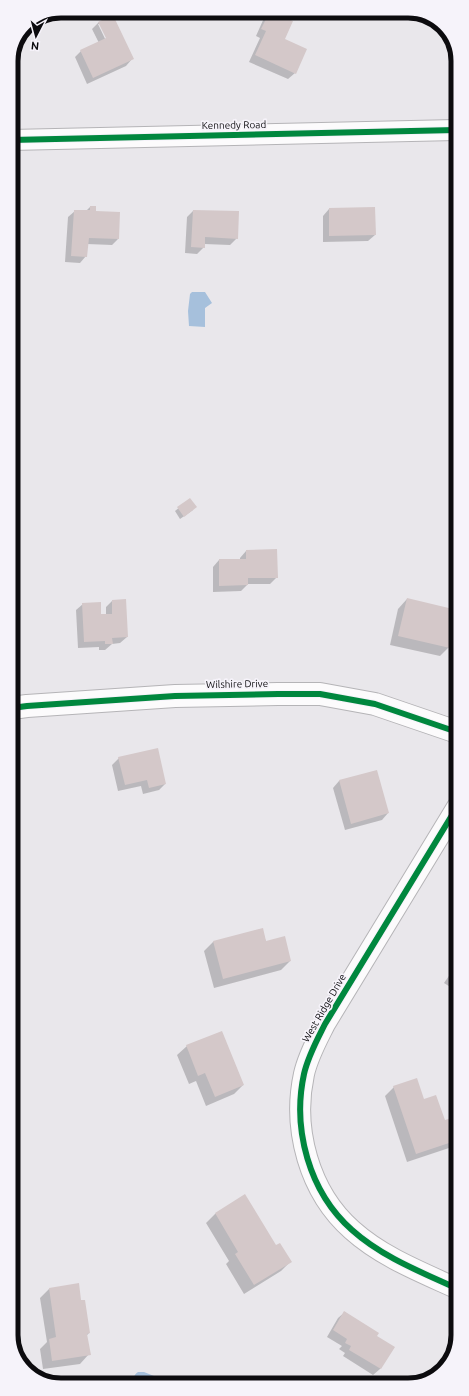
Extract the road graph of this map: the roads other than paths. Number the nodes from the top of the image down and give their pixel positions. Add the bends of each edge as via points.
1 (451, 130) edge
2 (18, 140) edge
3 (18, 707) edge
4 (451, 730) edge
5 (451, 817) edge
6 (451, 1286) edge

1 - 2 street, Kennedy Road
3 - 4 street, Wilshire Drive via 175,696 320,694 375,704
5 - 6 street, West Ridge Drive via 312,1048 300,1098 300,1122 309,1166 328,1202 343,1221 371,1245

